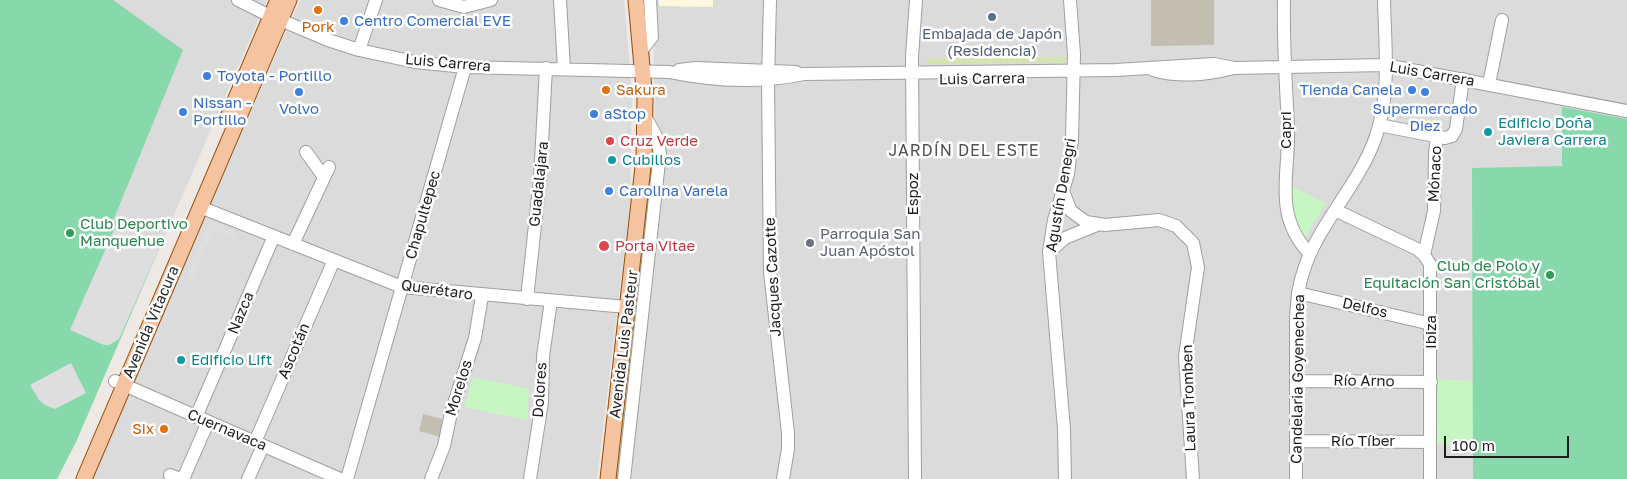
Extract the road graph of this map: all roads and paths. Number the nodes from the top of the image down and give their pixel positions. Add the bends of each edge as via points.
1 (238, 0) edge
2 (278, 0) edge
3 (289, 0) edge
4 (376, 0) edge
5 (439, 0) edge
6 (491, 0) edge
7 (560, 0) edge
8 (636, 0) edge
9 (650, 0) edge
10 (770, 0) edge
11 (1070, 0) edge
12 (1284, 0) edge
13 (1384, 0) edge
14 (916, 2) edge
15 (276, 19) junction
16 (1502, 20) dead end
17 (360, 50) junction
18 (641, 51) junction
19 (1386, 65) junction
20 (465, 67) junction
21 (546, 68) junction
22 (1284, 68) junction
23 (564, 69) junction
24 (643, 71) junction
25 (1074, 73) junction
26 (768, 74) junction
27 (918, 76) junction
28 (1464, 79) junction
29 (1489, 84) junction
30 (1627, 111) edge
31 (645, 116) junction
32 (1379, 125) junction
33 (1437, 136) junction
34 (306, 152) dead end
35 (1063, 191) junction
36 (200, 207) junction
37 (1337, 210) junction
38 (1097, 225) junction
39 (274, 236) junction
40 (293, 244) junction
41 (1050, 252) junction
42 (1310, 254) junction
43 (1424, 255) junction
44 (334, 260) junction
45 (402, 287) junction
46 (1298, 293) junction
47 (482, 296) junction
48 (527, 299) junction
49 (551, 301) junction
50 (628, 307) junction
51 (1431, 324) junction
52 (1296, 381) junction
53 (1431, 382) junction
54 (119, 384) junction
55 (202, 420) junction
56 (1296, 441) junction
57 (1430, 442) junction
58 (259, 444) junction
59 (178, 478) edge
60 (72, 479) edge
61 (84, 479) edge
62 (248, 479) edge
63 (340, 479) edge
64 (347, 479) edge
65 (431, 479) edge
66 (530, 479) edge
67 (608, 479) edge
68 (624, 479) edge
69 (783, 479) edge
70 (915, 479) edge
71 (1065, 479) edge
72 (1193, 479) edge
73 (1296, 479) edge
74 (1430, 479) edge

1 - 15 street, Luis Carrera
2 - 15 main road, Avenida Vitacura
3 - 15 main road, Avenida Vitacura
4 - 17 street
5 - 6 street via 464,7
7 - 23 street
8 - 18 main road, Avenida Luis Pasteur
9 - 18 street via 652,37
10 - 26 street, Jacques Cazotte
11 - 25 street, Agustín Denegri
12 - 22 street, Capri
13 - 19 street, Candelaria Goyenechea
14 - 27 street, Espoz
15 - 17 street, Luis Carrera
15 - 36 main road, Avenida Vitacura
15 - 54 main road, Avenida Vitacura
16 - 29 street
17 - 20 street, Luis Carrera via 415,62
18 - 24 main road, Avenida Luis Pasteur
19 - 22 street, Luis Carrera
19 - 28 street, Luis Carrera
19 - 32 street, Candelaria Goyenechea
20 - 21 street, Luis Carrera
20 - 45 street, Chapultepec
21 - 23 street, Luis Carrera
21 - 48 street, Guadalajara via 540,179
22 - 25 street, Luis Carrera via 1234,68 1211,74 1169,75 1147,68
22 - 42 street, Capri via 1288,211 1296,236
23 - 24 street, Luis Carrera
24 - 26 street, Luis Carrera via 696,68
24 - 31 main road, Avenida Luis Pasteur
25 - 27 street, Luis Carrera
25 - 35 street, Agustín Denegri via 1071,158
26 - 27 street, Luis Carrera via 848,74 873,79
26 - 69 street, Jacques Cazotte via 770,272 788,433
27 - 70 street, Espoz
28 - 29 street, Luis Carrera
28 - 33 street, Mónaco via 1454,133 1448,138
29 - 30 street, Luis Carrera
31 - 50 main road, Avenida Luis Pasteur via 643,176
31 - 68 street via 656,136 660,153
32 - 33 street
32 - 37 street, Candelaria Goyenechea via 1368,155
33 - 43 street, Mónaco via 1434,211
34 - 40 street via 326,172
35 - 38 street via 1074,215
35 - 41 street, Agustín Denegri via 1054,220
36 - 39 street, Querétaro
36 - 54 main road, Avenida Vitacura
37 - 42 street, Candelaria Goyenechea
37 - 43 street
38 - 41 street, Laura Tromben via 1070,235
38 - 72 street, Laura Tromben via 1146,219 1166,221 1186,234 1195,249 1198,267 1185,356
39 - 40 street, Querétaro
39 - 55 street, Nazca
40 - 44 street, Querétaro
41 - 71 street, Agustín Denegri
42 - 46 street, Candelaria Goyenechea
43 - 51 street, Ibiza via 1430,264 1432,278
44 - 45 street, Querétaro
44 - 58 street, Ascotán
45 - 47 street, Querétaro
45 - 64 street, Chapultepec
46 - 51 street, Delfos
46 - 52 street, Candelaria Goyenechea
47 - 48 street, Querétaro
47 - 65 street, Morelos via 475,338 455,397 444,446
48 - 49 street, Querétaro
49 - 50 street, Querétaro
49 - 66 street, Dolores via 542,356 542,402
50 - 67 main road, Avenida Luis Pasteur
51 - 53 street, Ibiza
52 - 53 street, Río Arno
52 - 56 street, Candelaria Goyenechea
53 - 57 street, Ibiza
54 - 55 street, Cuernavaca
54 - 60 main road, Avenida Vitacura
54 - 61 main road, Avenida Vitacura
55 - 58 street, Cuernavaca
55 - 59 street, Nazca
56 - 57 street, Río Tíber
56 - 73 street, Candelaria Goyenechea
57 - 74 street, Ibiza
58 - 62 street, Ascotán
58 - 63 street, Cuernavaca

